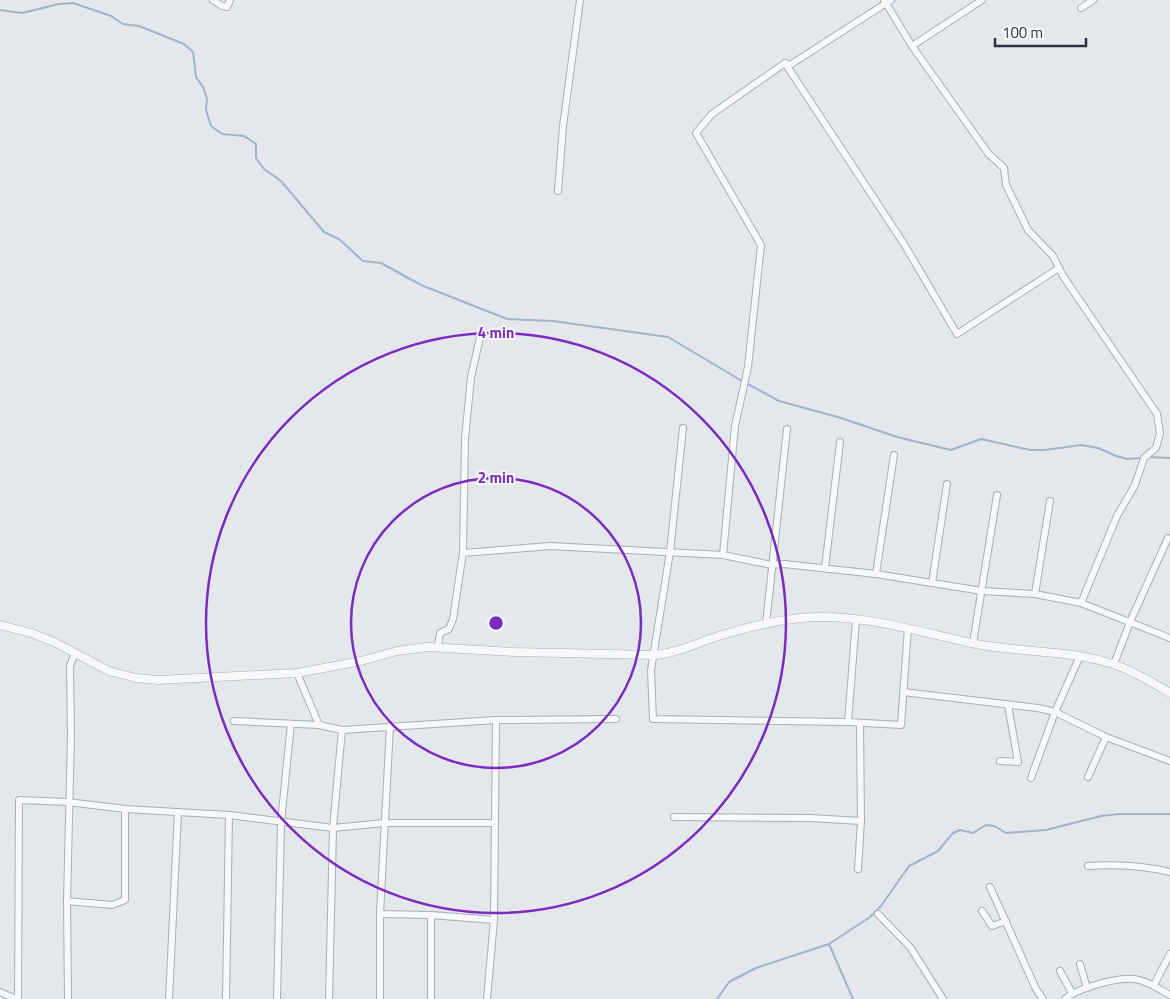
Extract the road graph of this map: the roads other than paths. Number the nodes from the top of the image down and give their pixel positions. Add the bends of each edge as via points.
1 (213, 0) edge
2 (230, 0) edge
3 (580, 0) edge
4 (982, 0) edge
5 (1093, 0) edge
6 (887, 1) edge
7 (1081, 8) dead end
8 (912, 46) junction
9 (784, 63) junction
10 (558, 190) dead end
11 (1059, 268) junction
12 (481, 334) dead end
13 (683, 428) dead end
14 (787, 429) dead end
15 (840, 442) dead end
16 (894, 456) dead end
17 (947, 484) dead end
18 (997, 495) dead end
19 (1050, 501) dead end
20 (1168, 538) dead end
21 (670, 552) junction
22 (463, 553) junction
23 (723, 556) junction
24 (772, 565) junction
25 (825, 568) junction
26 (876, 574) junction
27 (932, 583) junction
28 (982, 591) junction
29 (1035, 594) junction
30 (1081, 603) junction
31 (856, 620) junction
32 (1130, 622) junction
33 (766, 624) junction
34 (0, 625) edge
35 (908, 628) junction
36 (1170, 638) edge
37 (973, 643) junction
38 (438, 646) junction
39 (75, 653) junction
40 (654, 655) junction
41 (1080, 656) junction
42 (1114, 664) junction
43 (297, 673) junction
44 (903, 692) junction
45 (1170, 693) edge
46 (1008, 705) junction
47 (1055, 712) junction
48 (616, 719) dead end
49 (496, 720) junction
50 (234, 721) dead end
51 (848, 722) junction
52 (860, 723) junction
53 (291, 724) junction
54 (319, 725) junction
55 (390, 726) junction
56 (342, 730) junction
57 (1106, 736) junction
58 (1000, 761) dead end
59 (1170, 761) edge
60 (1088, 777) dead end
61 (1031, 778) dead end
62 (68, 802) junction
63 (125, 809) junction
64 (178, 812) junction
65 (229, 815) junction
66 (674, 817) dead end
67 (862, 821) junction
68 (281, 822) junction
69 (384, 822) junction
70 (495, 823) junction
71 (333, 828) junction
72 (1088, 866) dead end
73 (858, 869) dead end
74 (1170, 872) edge
75 (990, 887) dead end
76 (67, 901) junction
77 (982, 911) dead end
78 (380, 914) junction
79 (878, 914) dead end
80 (431, 915) junction
81 (494, 920) junction
82 (1006, 921) junction
83 (1170, 954) edge
84 (1080, 964) dead end
85 (1060, 971) dead end
86 (1154, 985) junction
87 (1087, 988) junction
88 (0, 992) edge
89 (1072, 993) junction
90 (1170, 995) edge
91 (17, 999) edge
92 (68, 999) edge
93 (169, 999) edge
94 (226, 999) edge
95 (277, 999) edge
96 (329, 999) edge
97 (380, 999) edge
98 (431, 999) edge
99 (487, 999) edge
100 (943, 999) edge
101 (1043, 999) edge
102 (1065, 999) edge

1 - 2 street via 227,7
3 - 10 street
4 - 8 street
5 - 7 street
6 - 8 street
6 - 9 street via 790,65
8 - 11 street via 988,153 1004,168 1006,185 1028,230 1053,256
9 - 11 street via 904,244 957,334
9 - 23 street via 712,114 696,133 762,245 748,367 735,426
11 - 30 street via 1157,414 1160,433 1156,448 1144,458 1135,485 1117,516
12 - 22 street via 471,377 465,439
13 - 21 street
14 - 24 street
15 - 25 street
16 - 26 street
17 - 27 street
18 - 28 street
19 - 29 street
20 - 32 street
21 - 22 street via 550,546
21 - 23 street
21 - 40 street
22 - 38 street via 453,619 449,629 440,633
23 - 24 street
24 - 25 street
24 - 33 street
25 - 26 street
26 - 27 street
27 - 28 street
28 - 29 street
28 - 37 street
29 - 30 street
30 - 32 street
31 - 33 street via 817,617
31 - 35 street
31 - 51 street
32 - 36 street
32 - 42 street
33 - 40 street via 668,654
34 - 39 street via 31,633
35 - 37 street
35 - 44 street
37 - 41 street
38 - 40 street
38 - 43 street via 397,651
39 - 43 street via 110,671 158,680
39 - 62 street via 70,666
40 - 51 street via 651,670 653,718
41 - 42 street
41 - 47 street
42 - 45 street
43 - 54 street
44 - 46 street
44 - 52 street via 901,725
46 - 47 street
46 - 58 street via 1018,762
47 - 57 street
47 - 61 street
48 - 49 street
49 - 55 street
49 - 70 street
50 - 53 street
51 - 52 street
52 - 67 street
53 - 54 street
53 - 68 street
54 - 56 street
55 - 56 street
55 - 69 street
56 - 71 street
57 - 59 street
57 - 60 street
62 - 63 street
62 - 76 street
62 - 91 street via 19,800
63 - 64 street
63 - 76 street via 126,900 112,904
64 - 65 street
64 - 93 street
65 - 68 street
65 - 94 street
66 - 67 street
67 - 73 street
68 - 71 street
68 - 95 street
69 - 70 street
69 - 71 street
69 - 78 street
70 - 81 street
71 - 96 street
72 - 74 street via 1116,864
75 - 82 street
76 - 92 street
77 - 82 street via 992,926
78 - 80 street
78 - 97 street
79 - 100 street via 910,947
80 - 81 street
80 - 98 street
81 - 99 street
82 - 101 street
83 - 86 street
84 - 87 street
85 - 89 street
86 - 87 street via 1135,979
86 - 90 street
87 - 89 street
88 - 91 street
89 - 102 street

